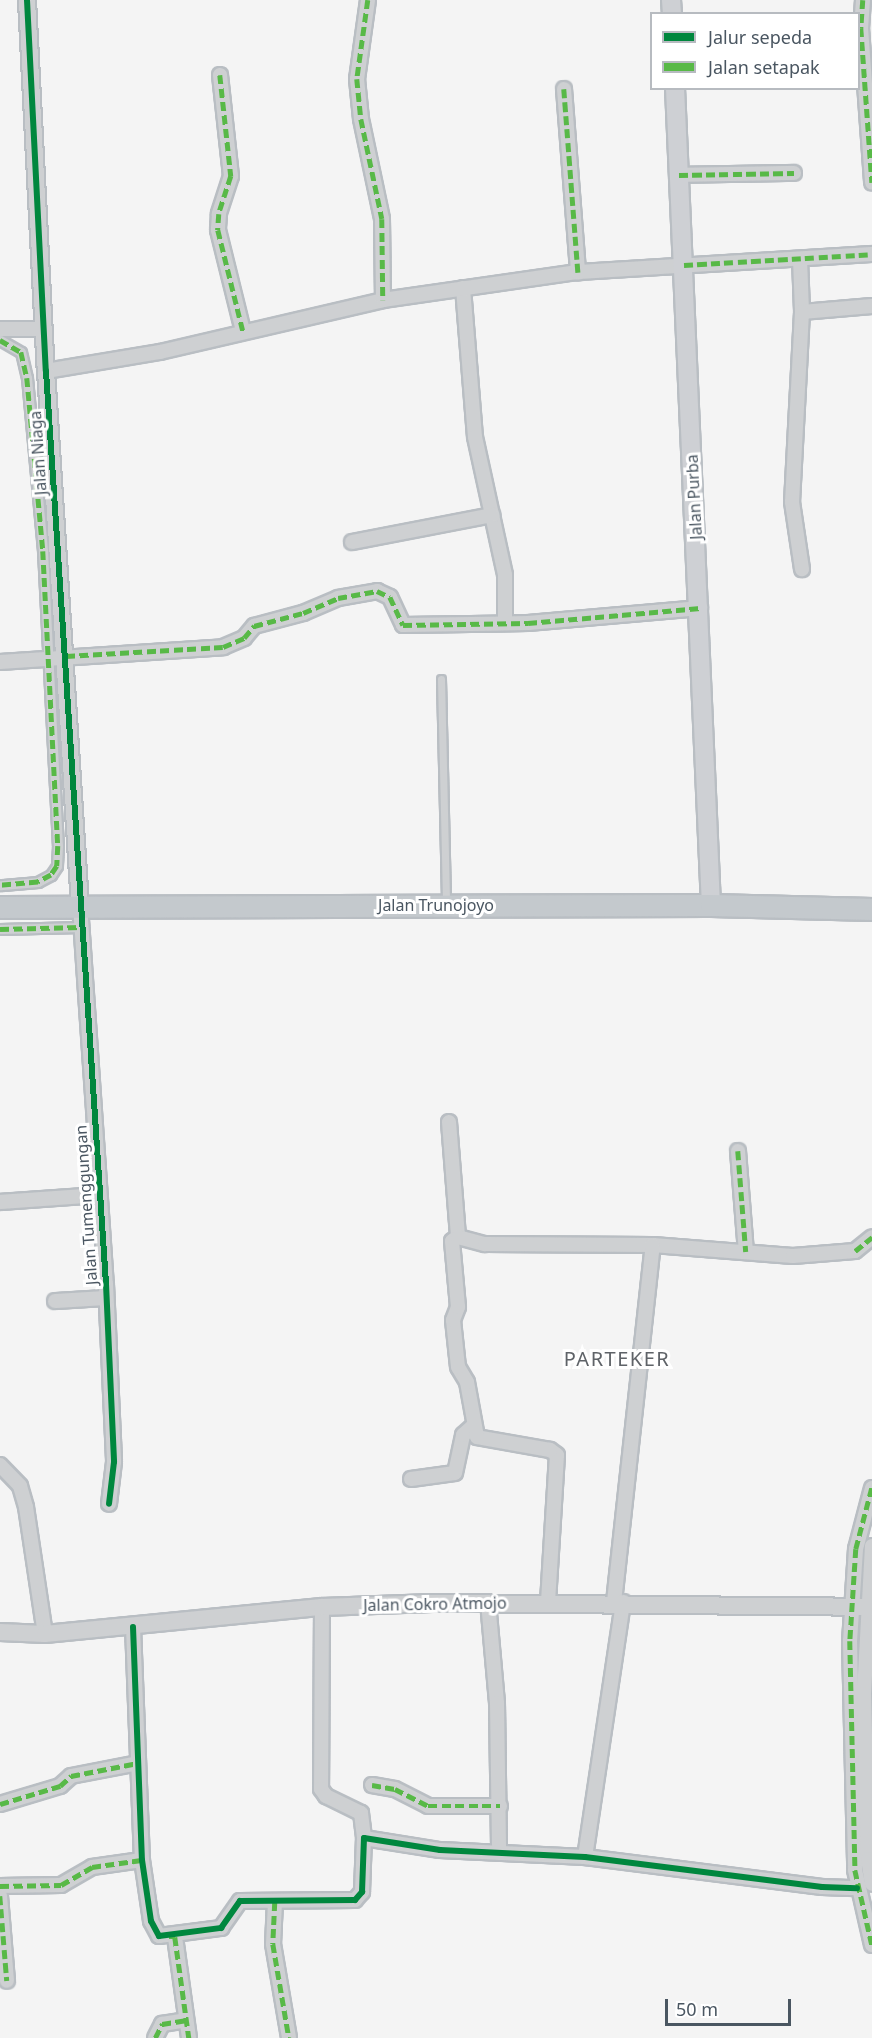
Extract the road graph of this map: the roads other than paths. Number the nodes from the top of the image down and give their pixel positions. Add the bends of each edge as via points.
1 (27, 0) edge
2 (368, 0) edge
3 (863, 0) edge
4 (220, 75) dead end
5 (564, 89) dead end
6 (675, 90) edge
7 (794, 173) dead end
8 (679, 176) junction
9 (872, 183) edge
10 (872, 254) edge
11 (800, 259) junction
12 (684, 265) junction
13 (578, 272) junction
14 (463, 288) junction
15 (383, 300) junction
16 (872, 306) edge
17 (802, 312) junction
18 (0, 329) edge
19 (44, 329) junction
20 (243, 331) junction
21 (0, 340) edge
22 (45, 371) junction
23 (492, 515) junction
24 (352, 542) dead end
25 (802, 569) dead end
26 (700, 608) junction
27 (505, 622) junction
28 (66, 656) junction
29 (48, 657) junction
30 (0, 662) edge
31 (441, 679) dead end
32 (0, 885) edge
33 (80, 904) junction
34 (446, 905) junction
35 (711, 905) junction
36 (0, 907) edge
37 (872, 909) edge
38 (81, 927) junction
39 (0, 929) edge
40 (449, 1122) dead end
41 (738, 1151) dead end
42 (99, 1195) junction
43 (0, 1202) edge
44 (872, 1237) edge
45 (458, 1238) junction
46 (653, 1245) junction
47 (746, 1252) junction
48 (106, 1298) junction
49 (55, 1301) dead end
50 (474, 1425) junction
51 (0, 1465) edge
52 (411, 1479) dead end
53 (872, 1488) edge
54 (109, 1504) dead end
55 (872, 1546) edge
56 (488, 1602) junction
57 (548, 1602) junction
58 (618, 1602) junction
59 (322, 1607) junction
60 (861, 1607) edge
61 (133, 1627) junction
62 (0, 1632) edge
63 (45, 1634) junction
64 (138, 1763) junction
65 (372, 1785) dead end
66 (0, 1804) edge
67 (500, 1806) junction
68 (861, 1831) junction
69 (364, 1838) junction
70 (499, 1853) junction
71 (585, 1857) junction
72 (142, 1860) junction
73 (872, 1884) edge
74 (0, 1886) edge
75 (857, 1888) junction
76 (0, 1896) edge
77 (275, 1902) junction
78 (175, 1937) junction
79 (872, 1945) edge
80 (7, 1981) dead end
81 (186, 2020) junction
82 (155, 2038) edge
83 (189, 2038) edge
84 (289, 2038) edge

1 - 19 street, Jalan Niaga
2 - 15 street via 357,79 382,219
3 - 9 street via 861,28
4 - 20 street via 231,176 218,230
5 - 13 street
6 - 8 main road, Jalan Purba
7 - 8 street
8 - 12 main road, Jalan Purba
10 - 11 street
11 - 12 street
11 - 17 street
12 - 13 street
12 - 26 main road, Jalan Purba
13 - 14 street
14 - 15 street
14 - 23 street via 475,437
15 - 20 street
16 - 17 street
17 - 25 street via 792,502
18 - 19 street
19 - 22 street, Jalan Niaga
20 - 22 street via 160,352
21 - 29 street via 21,352 27,378
22 - 28 street, Jalan Niaga
23 - 24 street
23 - 27 street via 505,574
26 - 27 street
26 - 35 main road, Jalan Purba
27 - 28 street via 404,625 390,597 377,591 339,598 254,626 244,638 223,647
28 - 29 street
28 - 33 street, Jalan Niaga
29 - 30 street
29 - 32 street via 57,866 51,876 38,882
31 - 34 lane
33 - 34 highway, Jalan Trunojoyo
33 - 36 highway, Jalan Trunojoyo
33 - 38 street, Jalan Tumenggungan
34 - 35 highway, Jalan Trunojoyo
35 - 37 highway, Jalan Trunojoyo
38 - 39 street
38 - 42 street, Jalan Tumenggungan
40 - 45 street
41 - 47 street
42 - 43 street
42 - 48 street, Jalan Tumenggungan
44 - 47 street via 855,1251 793,1256
45 - 46 street via 508,1245
45 - 50 street via 451,1245 458,1307 453,1320 458,1367 466,1382
46 - 47 street
46 - 58 street
48 - 49 street
48 - 54 street, Jalan Tumenggungan via 114,1462
50 - 52 street via 464,1435 455,1473
50 - 57 street via 479,1439 550,1450 557,1455
51 - 63 street via 20,1486 26,1507
53 - 60 street via 861,1518
55 - 60 street
56 - 57 street, Jalan Cokro Atmojo
56 - 59 street, Jalan Cokro Atmojo
56 - 67 street
57 - 58 street, Jalan Cokro Atmojo
58 - 60 street, Jalan Cokro Atmojo
58 - 71 street
59 - 61 street, Jalan Cokro Atmojo
59 - 69 street via 321,1789 326,1796 361,1813
60 - 68 street
61 - 63 street, Jalan Cokro Atmojo
61 - 64 street
62 - 63 street, Jalan Cokro Atmojo
64 - 66 street via 71,1776 60,1786
64 - 72 street
65 - 67 street via 395,1789 428,1806
67 - 70 street
68 - 73 street
68 - 75 street
69 - 70 street via 440,1850
69 - 77 street via 360,1896 340,1903
70 - 71 street
71 - 75 street
72 - 74 street via 92,1867 61,1885
72 - 78 street via 154,1931 159,1936
75 - 79 street
76 - 80 street
77 - 78 street via 240,1901 221,1928
77 - 84 street via 273,1944
78 - 81 street
81 - 82 street via 162,2024
81 - 83 street

